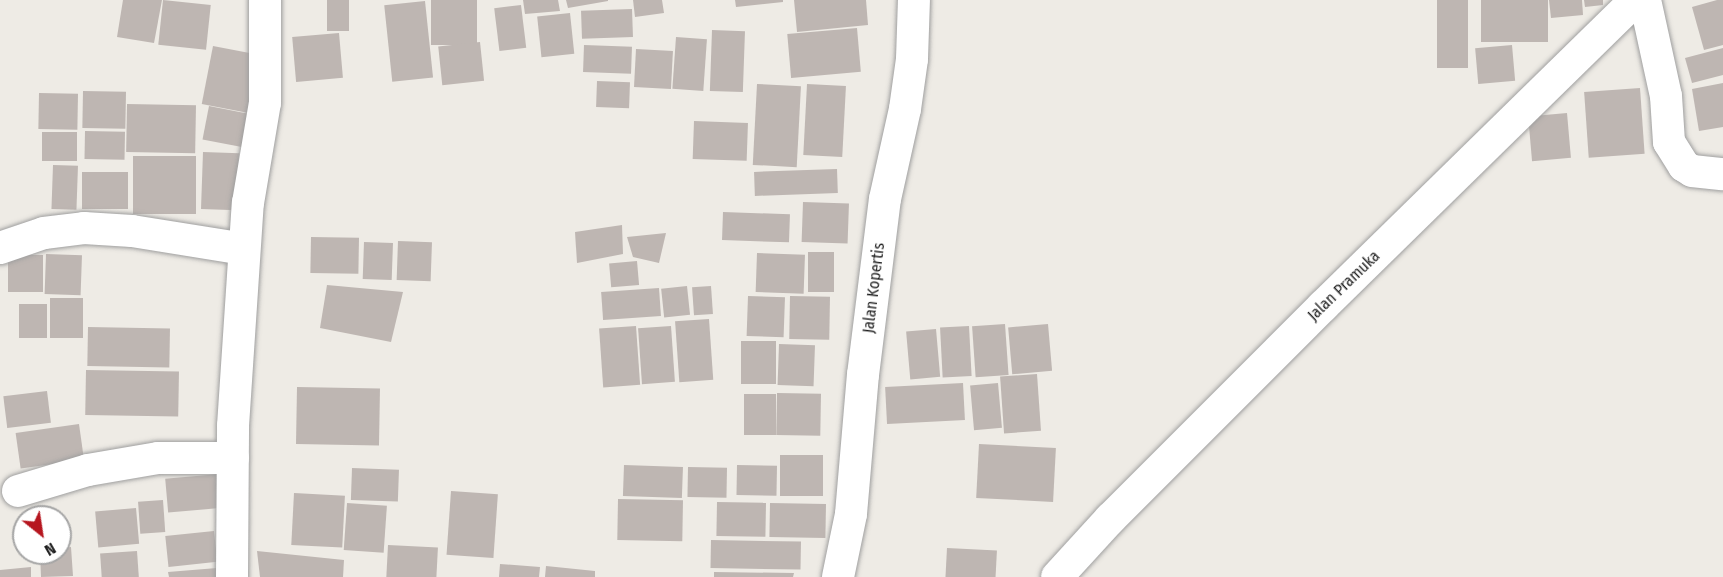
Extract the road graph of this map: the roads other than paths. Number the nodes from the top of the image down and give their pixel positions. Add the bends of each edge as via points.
1 (265, 0) edge
2 (914, 0) edge
3 (1636, 0) edge
4 (1645, 0) edge
5 (1723, 174) edge
6 (0, 248) edge
7 (244, 249) junction
8 (232, 458) junction
9 (18, 491) dead end
10 (232, 577) edge
11 (838, 577) edge
12 (1057, 577) edge

1 - 7 street via 265,103
2 - 11 street, Jalan Kopertis via 912,59 885,199 851,514
3 - 12 street, Jalan Pramuka via 1315,314
4 - 5 street via 1666,96 1669,142 1684,166 1692,171
6 - 7 street via 45,233 84,228 132,231
7 - 8 street
8 - 9 street via 158,458 88,470
8 - 10 street

